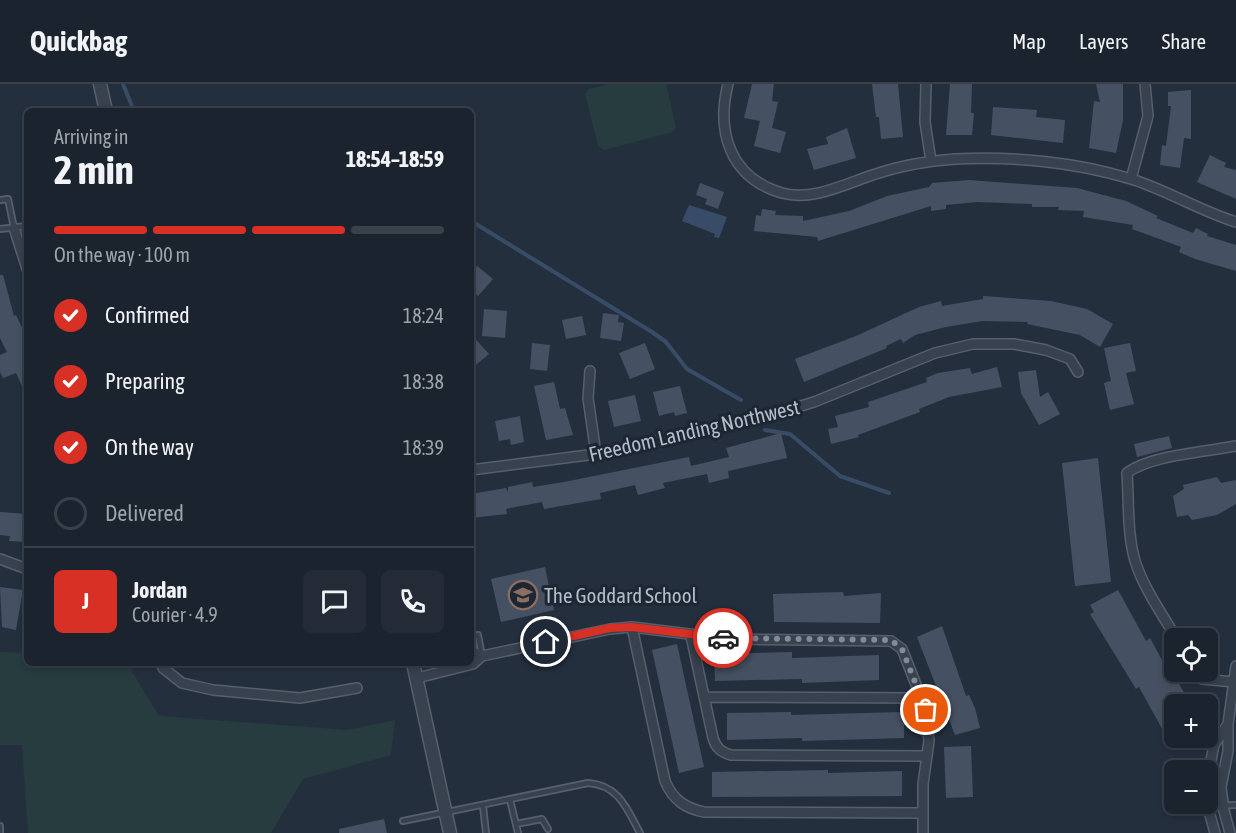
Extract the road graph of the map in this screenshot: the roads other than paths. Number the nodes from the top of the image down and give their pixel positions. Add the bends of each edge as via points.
1 (100, 84) edge
2 (728, 84) edge
3 (926, 84) edge
4 (1145, 84) edge
5 (105, 108) edge
6 (931, 161) junction
7 (1131, 179) junction
8 (0, 200) edge
9 (1236, 222) edge
10 (24, 226) edge
11 (14, 228) junction
12 (0, 229) edge
13 (24, 260) edge
14 (590, 371) dead end
15 (1078, 372) dead end
16 (1236, 446) edge
17 (596, 454) junction
18 (474, 470) edge
19 (0, 560) edge
20 (24, 568) edge
21 (632, 627) junction
22 (1170, 628) edge
23 (478, 634) dead end
24 (691, 636) junction
25 (474, 652) edge
26 (482, 656) junction
27 (474, 663) edge
28 (162, 666) edge
29 (415, 666) edge
30 (465, 666) edge
31 (1236, 666) edge
32 (417, 678) junction
33 (1218, 680) edge
34 (1234, 682) junction
35 (357, 688) dead end
36 (704, 697) junction
37 (922, 698) junction
38 (1228, 724) junction
39 (927, 756) junction
40 (1211, 760) edge
41 (510, 800) junction
42 (1218, 805) edge
43 (1222, 805) junction
44 (1236, 805) edge
45 (483, 806) junction
46 (446, 811) junction
47 (923, 813) junction
48 (1210, 814) edge
49 (403, 821) dead end
50 (516, 824) junction
51 (0, 826) edge
52 (548, 829) dead end
53 (0, 833) edge
54 (450, 833) edge
55 (486, 833) edge
56 (518, 833) edge
57 (640, 833) edge
58 (923, 833) edge
59 (1215, 833) edge
60 (1230, 833) edge

1 - 5 street
2 - 6 street via 723,114 728,146 742,168 771,189 813,194
3 - 6 street via 925,115
4 - 7 street via 1148,116
6 - 7 street via 992,159 1067,165
7 - 9 street
8 - 11 lane via 8,199
10 - 11 lane
11 - 12 lane
11 - 13 street
14 - 17 street via 588,398
15 - 17 street, Freedom Landing Northwest via 1070,359 1046,350 1014,344 973,344 935,353 790,410
16 - 22 street via 1156,461 1127,473 1135,561
17 - 18 street, Freedom Landing Northwest
19 - 20 street
21 - 24 street
21 - 26 street via 610,628
21 - 47 street via 665,781 682,804 704,812
23 - 26 lane
24 - 36 street
24 - 37 street via 891,640 902,649
25 - 26 street
26 - 27 street
28 - 35 street via 182,683 213,690 300,698
29 - 32 street
30 - 32 street
31 - 34 street
32 - 46 street
33 - 34 street
34 - 38 street
36 - 37 street
36 - 39 street via 716,747 731,755
37 - 39 street via 928,725
38 - 40 street via 1214,746
38 - 43 street
39 - 47 street
41 - 45 lane
41 - 50 lane
41 - 57 lane via 581,784 601,785 622,800
42 - 43 lane
43 - 44 lane
43 - 60 street
45 - 46 lane
45 - 55 lane
46 - 49 lane
46 - 54 street
47 - 58 street
48 - 59 street
50 - 52 lane via 542,819
50 - 56 lane
51 - 53 lane

